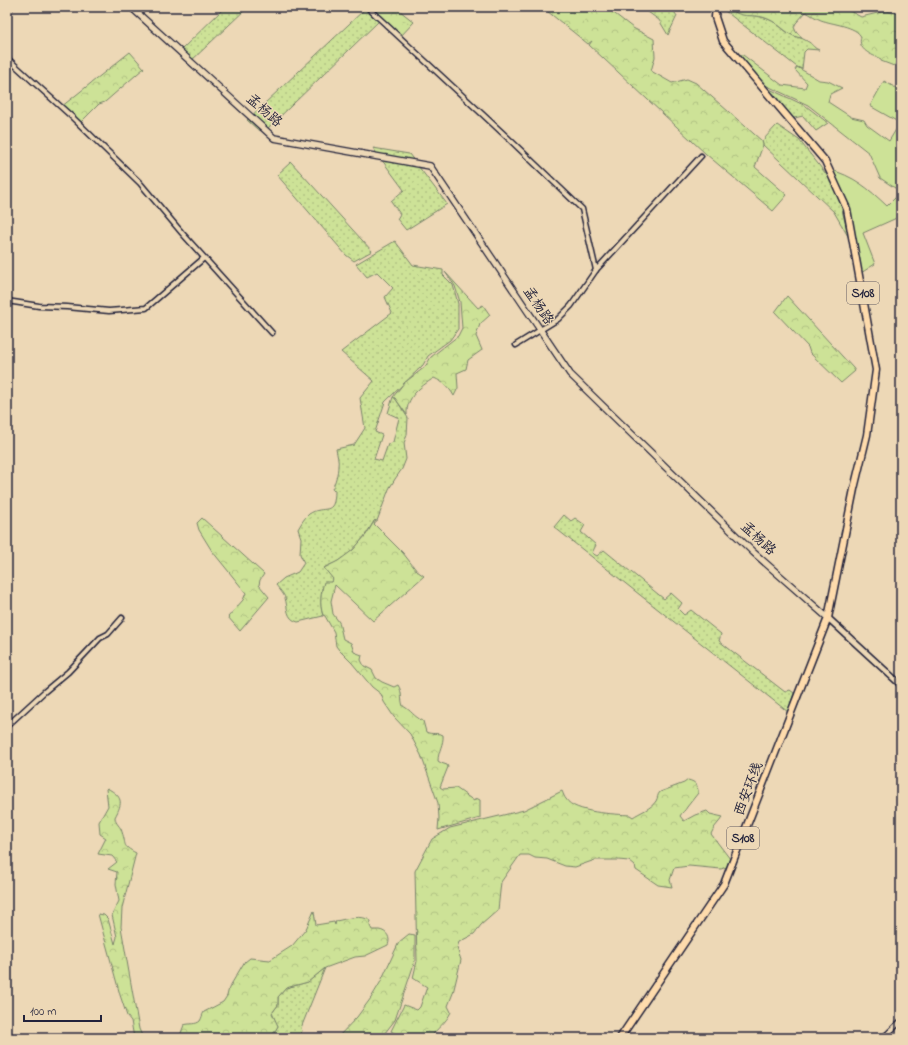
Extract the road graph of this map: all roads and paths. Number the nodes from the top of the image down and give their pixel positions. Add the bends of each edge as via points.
1 (11, 7) edge
2 (131, 7) edge
3 (367, 7) edge
4 (716, 7) edge
5 (7, 10) edge
6 (7, 58) edge
7 (701, 156) dead end
8 (204, 258) junction
9 (596, 270) junction
10 (7, 301) edge
11 (540, 330) junction
12 (272, 333) dead end
13 (516, 345) dead end
14 (122, 618) dead end
15 (828, 618) junction
16 (901, 685) edge
17 (7, 726) edge
18 (901, 1021) edge
19 (620, 1038) edge
20 (883, 1038) edge

1 - 5 street
2 - 11 main road, 孟杨路 via 274,138 430,166
3 - 9 street via 582,209
4 - 15 main road, S108 via 715,17 723,41 825,161 847,209 868,319 876,370 867,435
6 - 8 street via 140,184
7 - 9 street
8 - 10 street via 146,308 109,311
8 - 12 street
9 - 11 street via 571,306 558,319
11 - 13 street
11 - 15 main road, 孟杨路 via 570,374 753,552
14 - 17 street via 68,672
15 - 16 street, 孟杨路
15 - 19 main road, 西安环线 / S108 via 724,884
18 - 20 street

